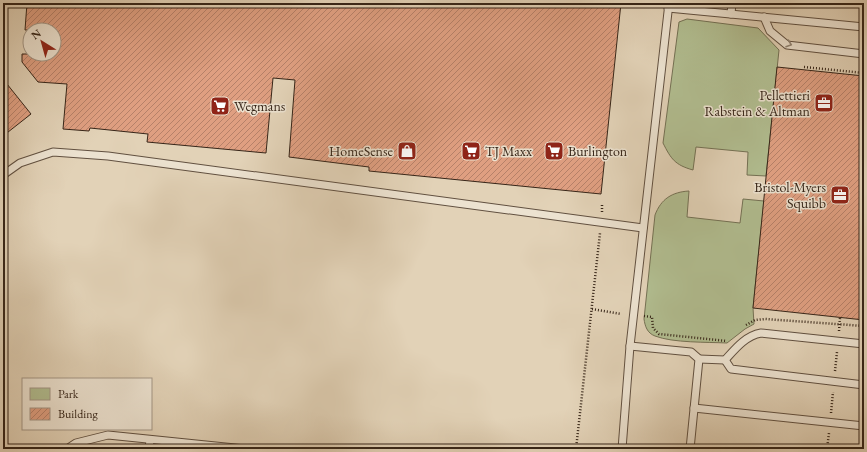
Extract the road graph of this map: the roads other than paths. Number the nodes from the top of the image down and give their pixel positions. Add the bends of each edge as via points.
1 (732, 3) edge
2 (668, 6) edge
3 (731, 14) junction
4 (764, 17) junction
5 (864, 27) edge
6 (864, 54) edge
7 (3, 175) edge
8 (643, 228) junction
9 (864, 344) edge
10 (630, 346) junction
11 (699, 359) junction
12 (724, 360) junction
13 (864, 385) edge
14 (694, 408) junction
15 (864, 426) edge
16 (150, 440) junction
17 (67, 449) edge
18 (149, 449) edge
19 (244, 449) edge
20 (622, 449) edge
21 (690, 449) edge

1 - 3 lane
2 - 3 lane
2 - 8 lane
3 - 4 lane
4 - 5 lane
4 -> 6 lane via 770,31 787,45
7 - 8 lane via 20,163 53,152 108,156
8 - 10 lane
9 - 12 lane via 761,333 744,340
10 - 11 lane via 691,352
10 - 20 lane
11 - 12 lane
11 - 14 lane
12 - 13 lane via 731,369
14 - 15 lane
14 - 21 lane
16 - 17 lane via 108,435 76,443
16 - 18 lane
16 - 19 lane

